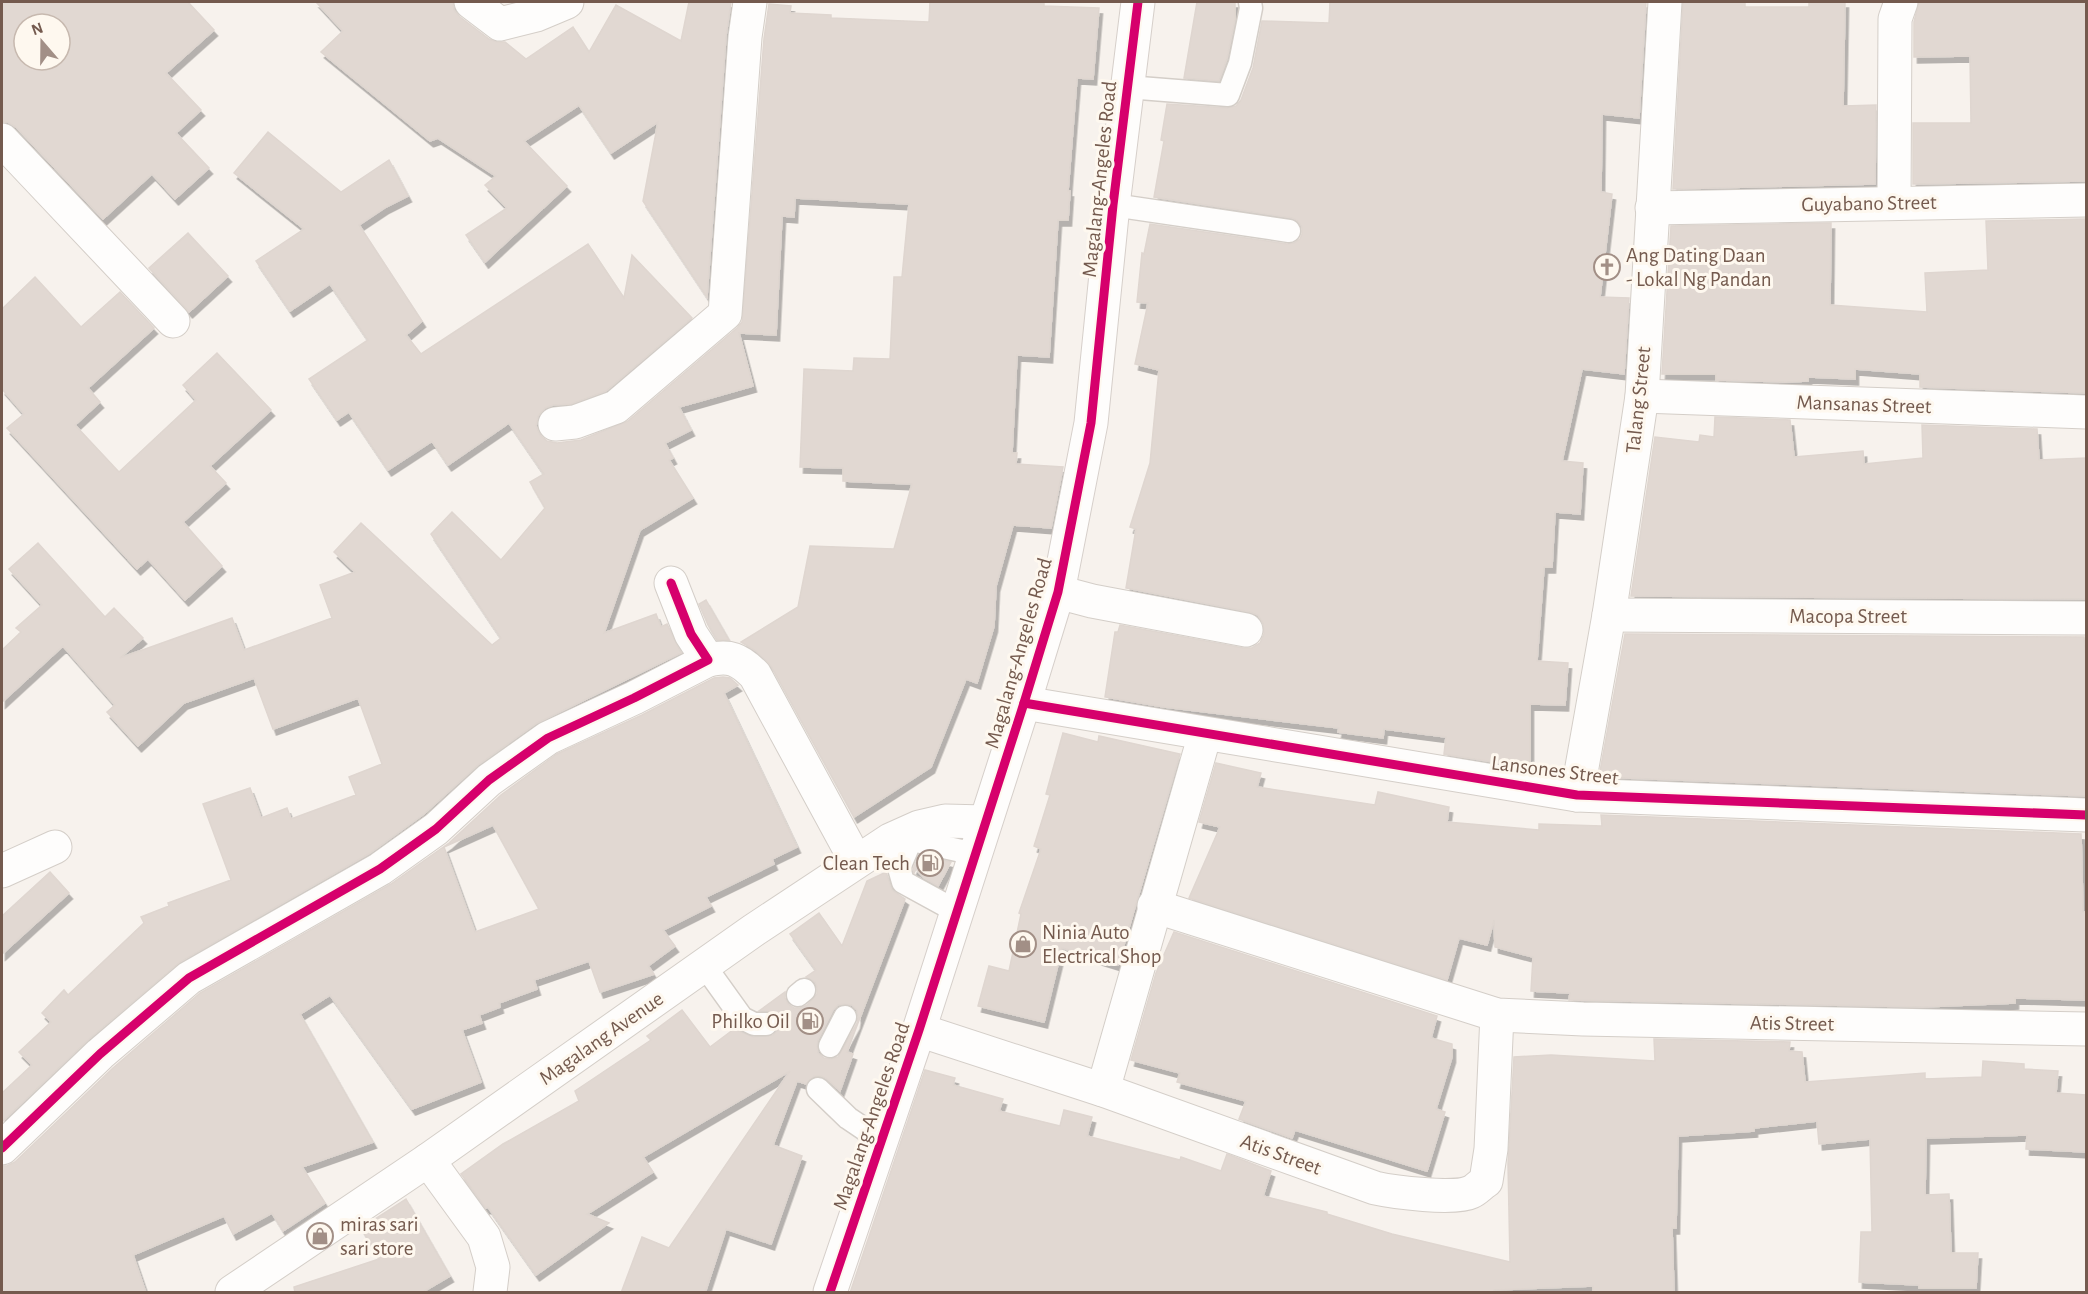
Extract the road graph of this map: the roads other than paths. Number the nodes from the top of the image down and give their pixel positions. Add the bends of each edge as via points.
1 (471, 2) edge
2 (567, 2) edge
3 (750, 2) edge
4 (1138, 2) edge
5 (1250, 2) edge
6 (1665, 2) edge
7 (1901, 2) edge
8 (1127, 87) junction
9 (2, 140) edge
10 (2086, 200) edge
11 (1894, 202) junction
12 (1113, 205) junction
13 (1652, 208) junction
14 (1289, 231) dead end
15 (173, 321) dead end
16 (1642, 396) junction
17 (2086, 412) edge
18 (555, 424) dead end
19 (671, 583) dead end
20 (1058, 592) junction
21 (1609, 615) junction
22 (2086, 618) edge
23 (1246, 630) dead end
24 (708, 660) junction
25 (1024, 703) junction
26 (1205, 734) junction
27 (1577, 795) junction
28 (2086, 815) edge
29 (986, 822) junction
30 (914, 834) junction
31 (55, 847) dead end
32 (975, 854) junction
33 (856, 861) junction
34 (2, 871) edge
35 (1154, 906) junction
36 (956, 911) junction
37 (704, 965) junction
38 (1497, 1015) junction
39 (845, 1017) dead end
40 (766, 1024) dead end
41 (2086, 1029) edge
42 (919, 1030) junction
43 (830, 1046) dead end
44 (818, 1089) dead end
45 (1103, 1090) junction
46 (882, 1141) junction
47 (2, 1148) edge
48 (428, 1160) junction
49 (232, 1293) edge
50 (490, 1293) edge
51 (830, 1293) edge

1 - 2 street via 500,24
3 - 18 street via 725,314 616,407 575,422
4 - 8 street, Magalang-Angeles Road
5 - 8 lane via 1240,63 1228,95
6 - 13 street, Talang Street
7 - 11 street via 1894,19
8 - 12 street, Magalang-Angeles Road
9 - 15 street
10 - 11 street, Guyabano Street
11 - 13 street, Guyabano Street
12 - 14 lane
12 - 20 street, Magalang-Angeles Road via 1091,423
13 - 16 street, Talang Street
16 - 17 street, Mansanas Street
16 - 21 street, Talang Street
19 - 24 street via 691,634
20 - 23 street
20 - 25 street, Magalang-Angeles Road
21 - 22 street, Macopa Street
21 - 27 street, Talang Street
24 - 33 street via 724,657 744,665 754,675
24 - 47 street via 548,738 489,780 436,829 380,870 189,978 100,1054
25 - 26 street, Lansones Street
25 - 29 street, Magalang-Angeles Road
26 - 27 street, Lansones Street
26 - 35 street
27 - 28 street, Lansones Street
29 - 30 street, Magalang Avenue via 945,821
29 - 32 street, Magalang-Angeles Road
30 - 32 lane
30 - 33 street, Magalang Avenue via 890,840
30 - 36 lane via 899,868 903,882
31 - 34 street
32 - 36 street, Magalang-Angeles Road
33 - 37 street, Magalang Avenue
35 - 38 street, Atis Street
35 - 45 street
36 - 42 street, Magalang-Angeles Road
37 - 40 lane via 742,1018
37 - 48 street, Magalang Avenue
38 - 41 street, Atis Street
38 - 45 street, Atis Street via 1486,1181 1469,1194 1375,1188
39 - 43 lane
42 - 45 street, Atis Street
42 - 46 street, Magalang-Angeles Road
44 - 46 lane via 848,1118
46 - 51 street, Magalang-Angeles Road
48 - 49 street, Magalang Avenue
48 - 50 street via 484,1237 493,1267

